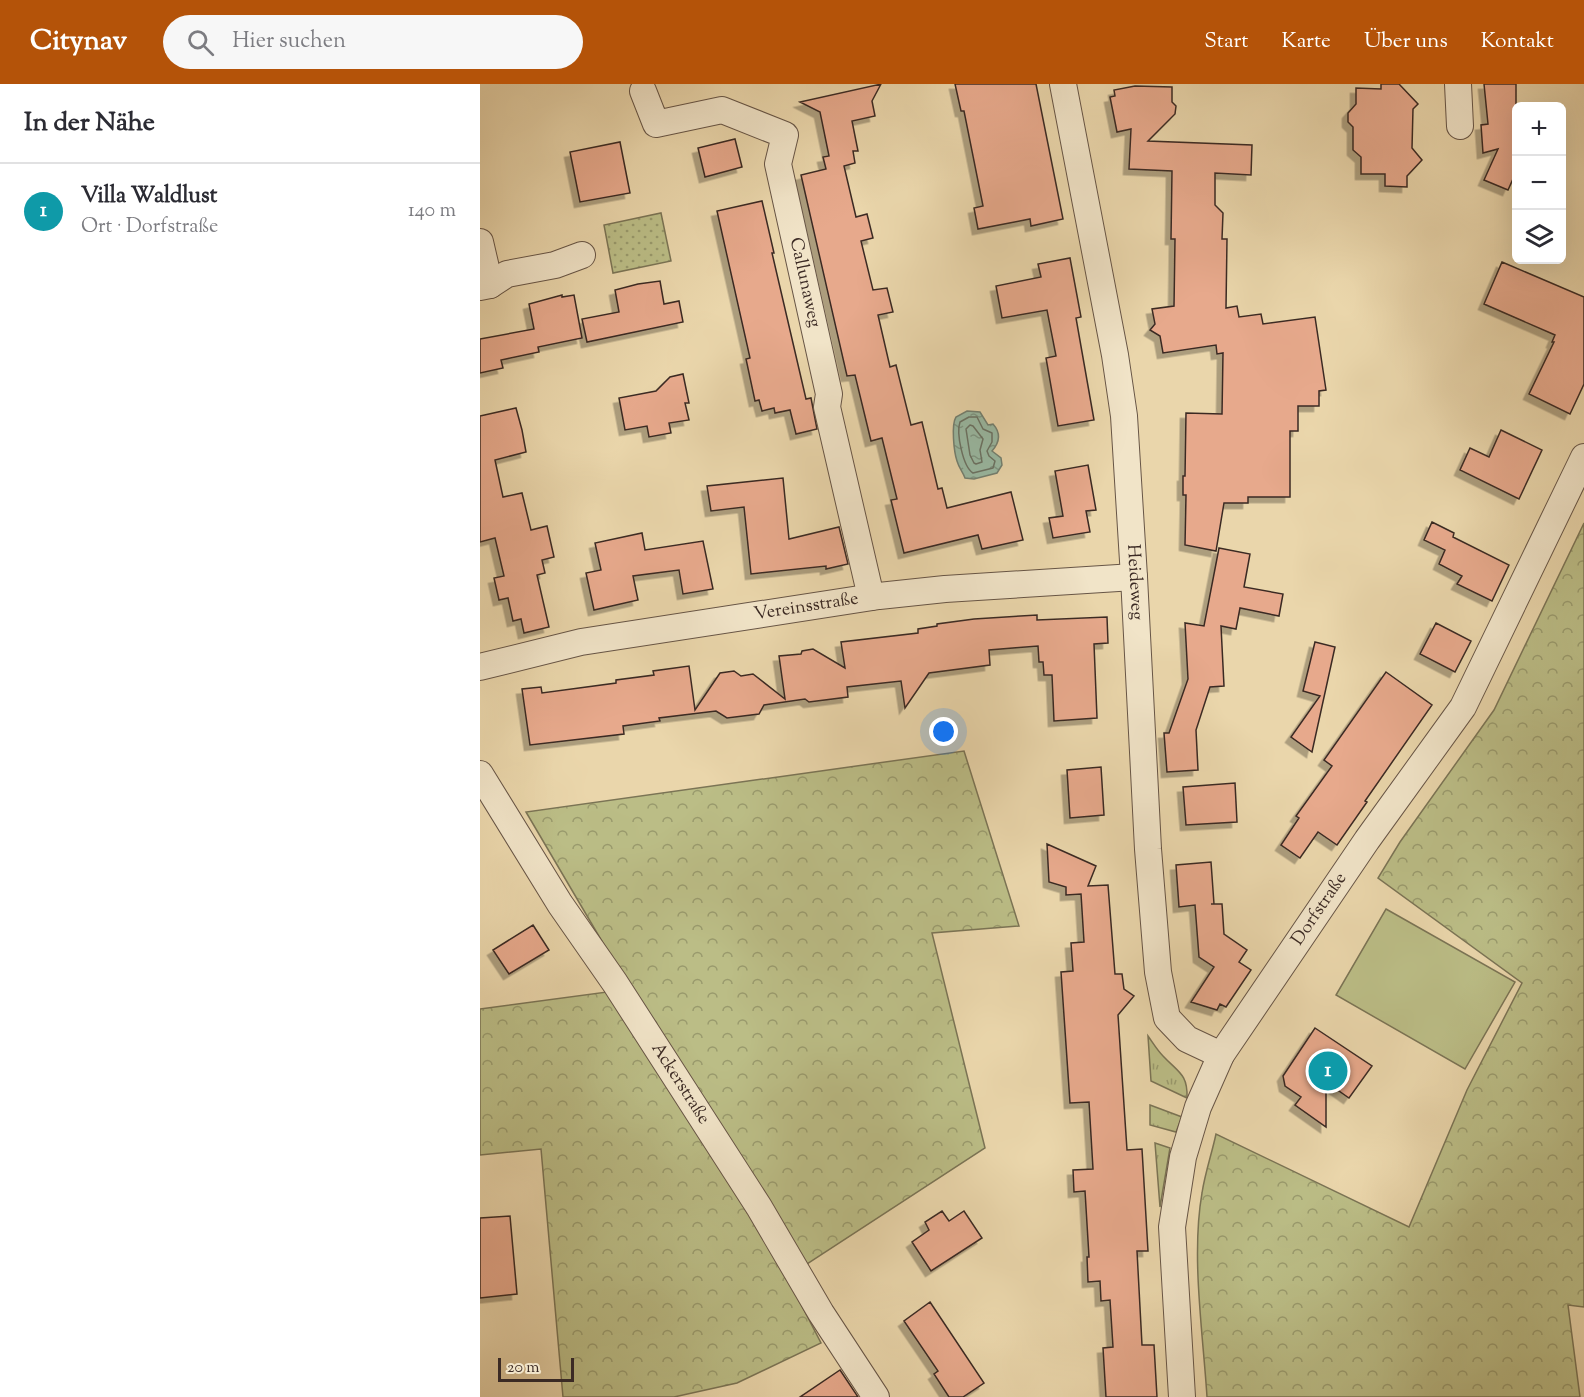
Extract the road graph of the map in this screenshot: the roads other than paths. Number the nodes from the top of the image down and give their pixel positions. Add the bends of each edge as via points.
1 (1063, 84) edge
2 (1458, 84) edge
3 (643, 91) dead end
4 (1460, 126) dead end
5 (480, 242) edge
6 (582, 255) dead end
7 (485, 286) edge
8 (1581, 472) edge
9 (1134, 577) junction
10 (871, 597) junction
11 (480, 667) edge
12 (480, 774) edge
13 (1221, 1054) junction
14 (876, 1397) edge
15 (1182, 1397) edge

1 - 9 street, Heideweg via 1117,365
2 - 4 street
3 - 10 street, Callunaweg via 656,124 722,110 785,135 778,164 829,394 827,407
5 - 7 street
6 - 7 street via 555,265 507,274
8 - 13 street, Dorfstraße via 1463,707
9 - 10 street, Vereinsstraße
9 - 13 street, Heideweg via 1158,972 1167,1018 1187,1038
10 - 11 street, Vereinsstraße via 581,642
12 - 14 street, Ackerstraße via 560,904 759,1207
13 - 15 street, Dorfstraße via 1198,1107 1183,1157 1172,1227

